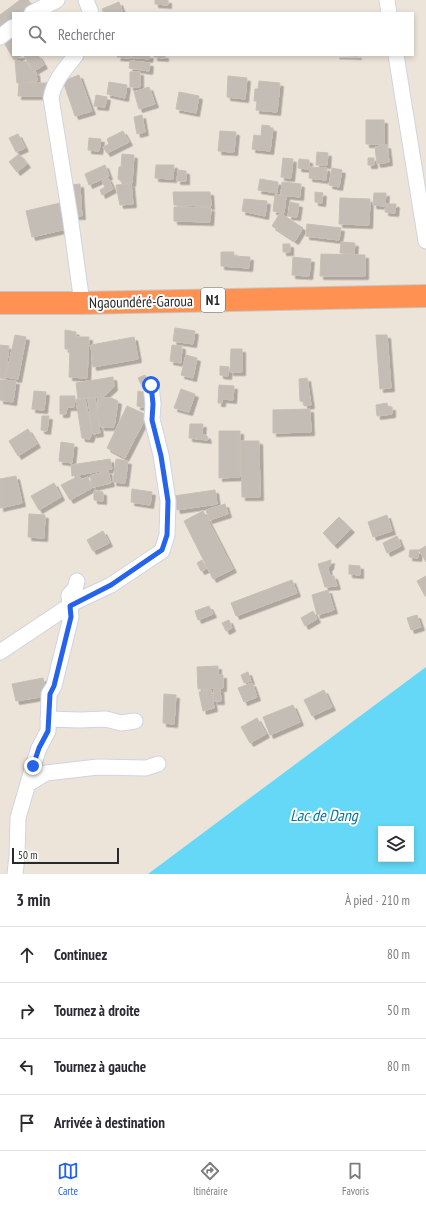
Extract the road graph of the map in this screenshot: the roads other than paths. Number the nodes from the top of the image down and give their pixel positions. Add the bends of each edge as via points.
1 (57, 0) edge
2 (86, 0) edge
3 (387, 0) edge
4 (34, 12) edge
5 (91, 12) edge
6 (389, 12) edge
7 (12, 28) edge
8 (0, 37) edge
9 (75, 56) edge
10 (396, 56) edge
11 (426, 241) edge
12 (426, 296) edge
13 (0, 303) edge
14 (82, 303) junction
15 (151, 385) dead end
16 (77, 581) dead end
17 (70, 606) junction
18 (0, 652) edge
19 (48, 719) junction
20 (135, 721) dead end
21 (158, 764) dead end
22 (28, 784) junction
23 (15, 874) edge

1 - 4 street
2 - 5 street
3 - 6 street
7 - 8 street
9 - 14 street via 56,80 51,98
10 - 11 street
12 - 14 highway, Ngaoundéré-Garoua / N1
13 - 14 highway, Ngaoundéré-Garoua / N1
15 - 17 street via 152,420 168,501 167,535 162,550 111,585
16 - 17 street via 75,589 69,595
17 - 18 street
17 - 19 street via 71,617 50,694
19 - 20 street via 106,719 121,723
19 - 22 street via 48,731 39,748
21 - 22 street via 146,768 98,767 46,773
22 - 23 street via 18,818

